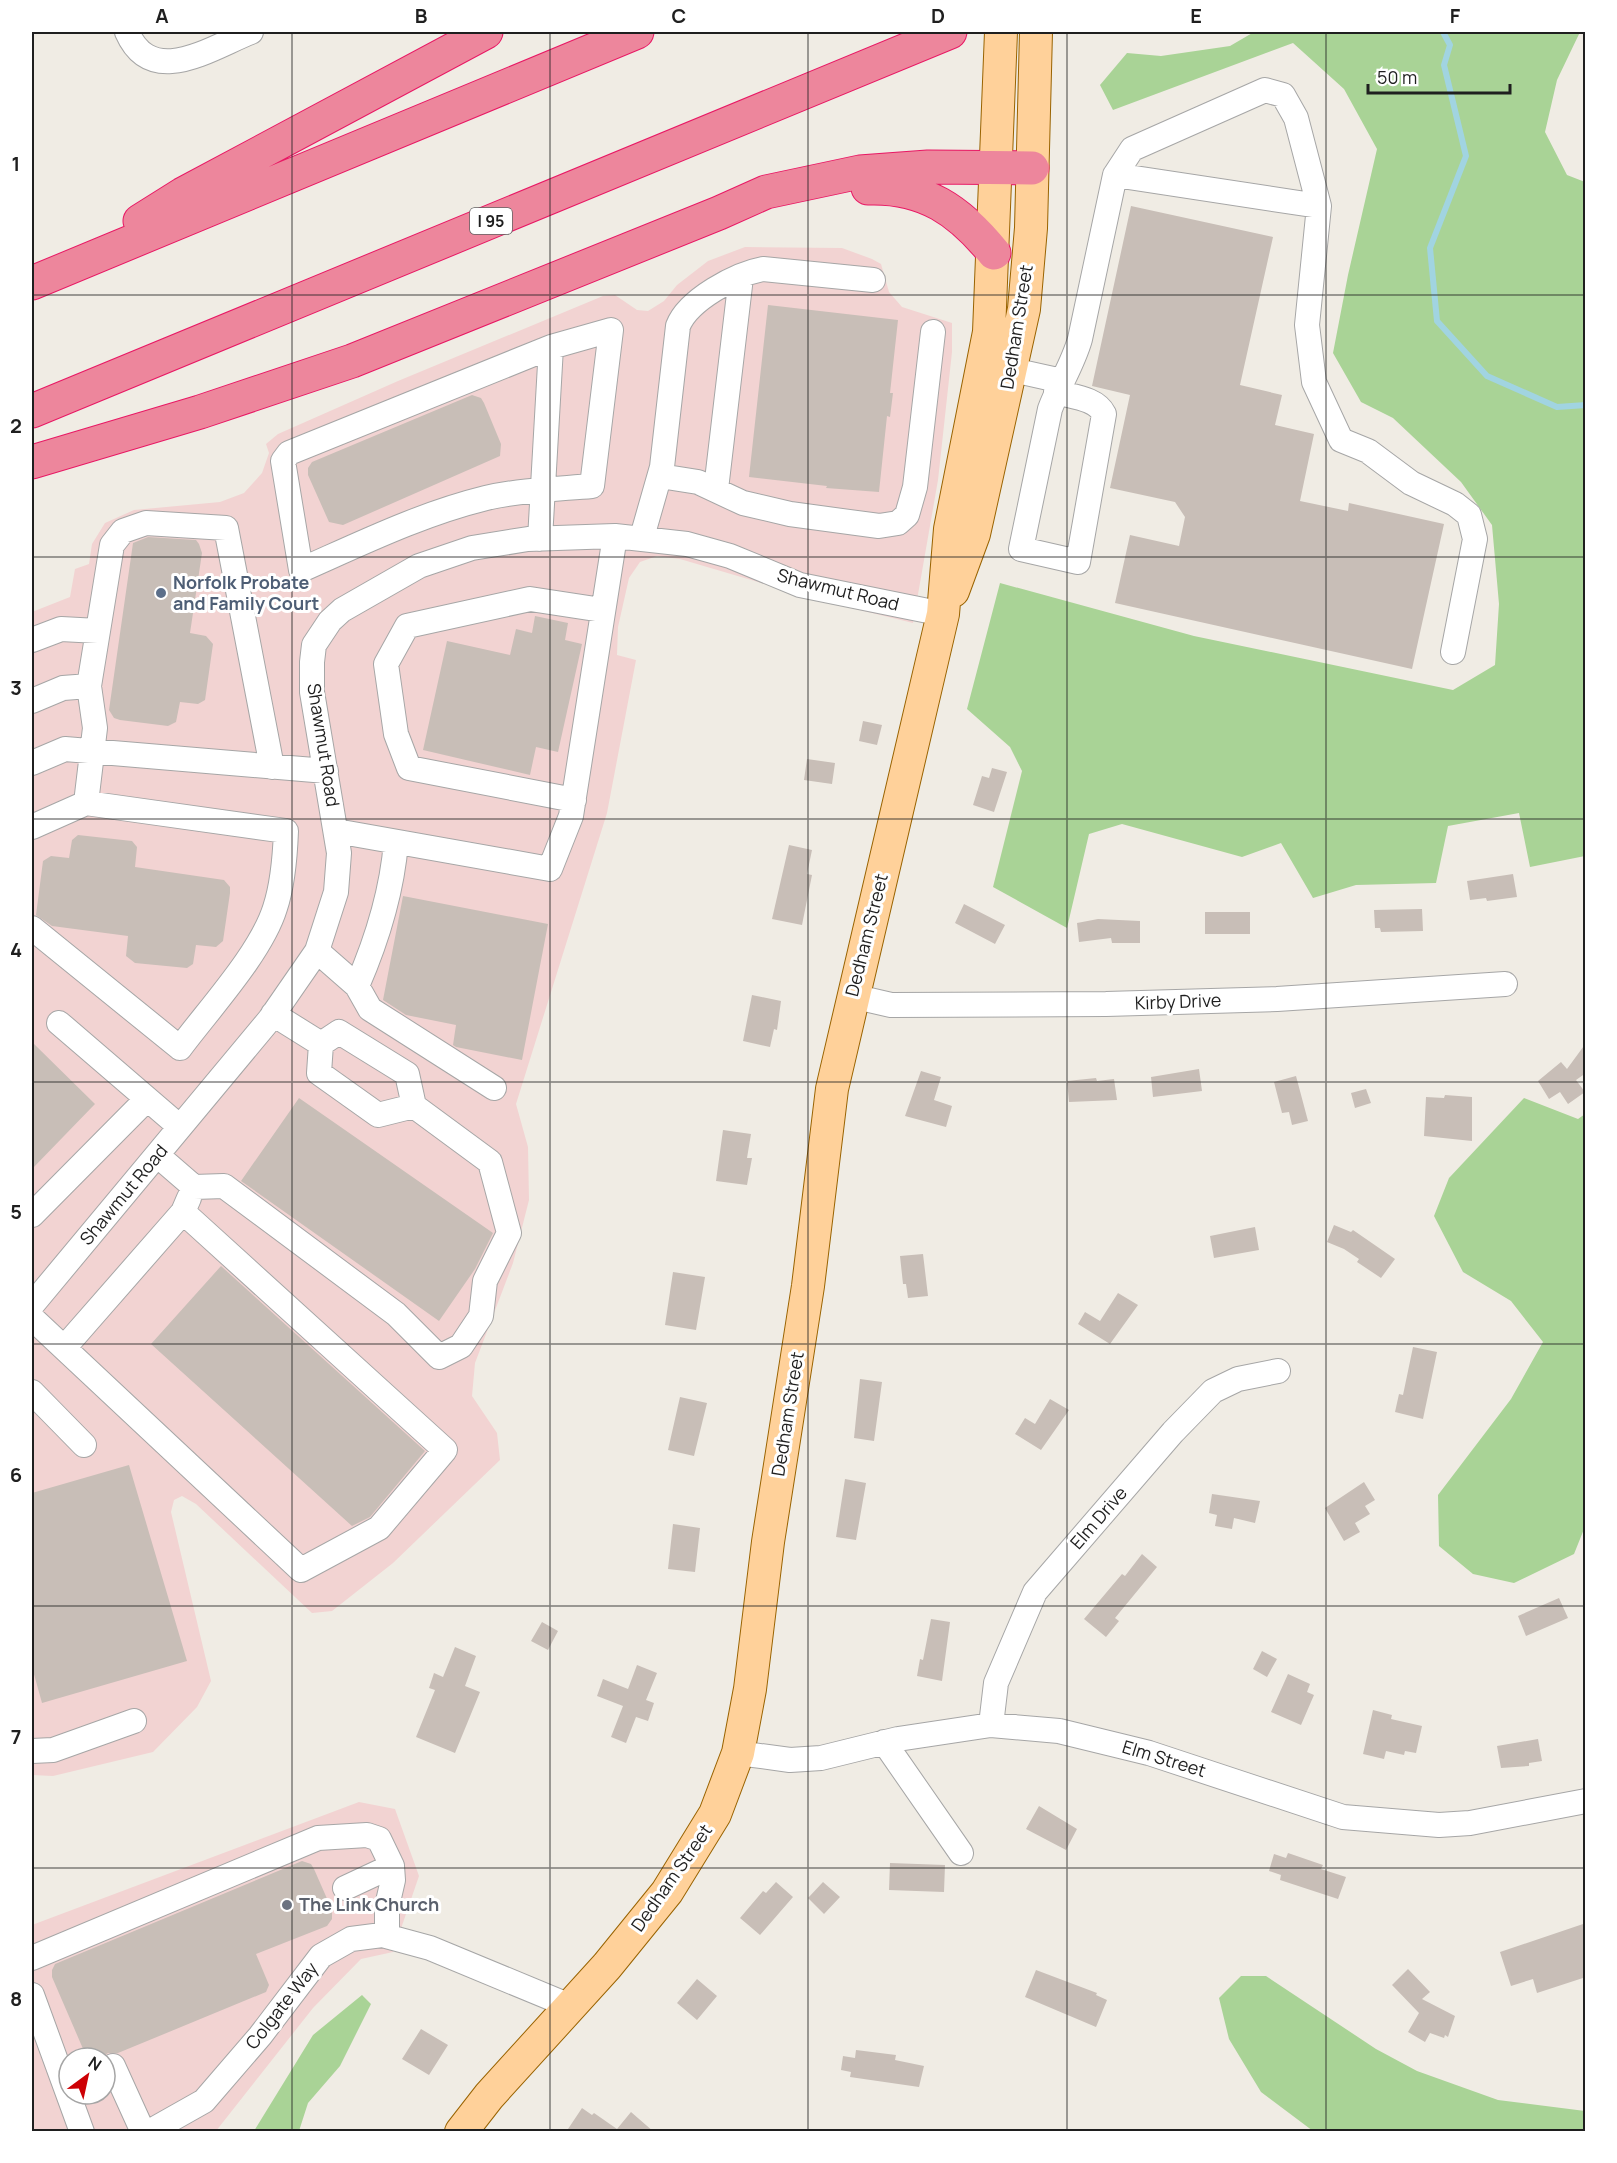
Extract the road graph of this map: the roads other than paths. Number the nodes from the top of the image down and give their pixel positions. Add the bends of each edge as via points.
1 (127, 32) edge
2 (251, 32) edge
3 (486, 32) edge
4 (638, 32) edge
5 (950, 32) edge
6 (1036, 33) edge
7 (1000, 40) edge
8 (997, 168) junction
9 (1032, 168) junction
10 (1115, 175) junction
11 (1319, 206) junction
12 (719, 213) junction
13 (994, 253) junction
14 (46, 277) edge
15 (741, 277) junction
16 (873, 280) dead end
17 (933, 332) dead end
18 (551, 347) junction
19 (998, 367) junction
20 (1059, 387) junction
21 (32, 411) edge
22 (32, 462) edge
23 (660, 476) junction
24 (716, 489) junction
25 (543, 490) junction
26 (615, 536) junction
27 (642, 537) junction
28 (540, 539) junction
29 (602, 610) junction
30 (943, 614) junction
31 (98, 632) junction
32 (32, 640) edge
33 (1453, 652) dead end
34 (89, 686) junction
35 (32, 701) edge
36 (94, 753) junction
37 (32, 763) edge
38 (272, 767) junction
39 (326, 771) junction
40 (574, 800) junction
41 (86, 803) junction
42 (32, 826) edge
43 (336, 831) junction
44 (396, 842) junction
45 (32, 928) edge
46 (317, 951) junction
47 (1504, 984) dead end
48 (357, 986) junction
49 (852, 996) junction
50 (273, 1014) junction
51 (59, 1023) dead end
52 (321, 1044) junction
53 (494, 1088) dead end
54 (147, 1099) junction
55 (414, 1106) junction
56 (180, 1127) junction
57 (157, 1155) junction
58 (194, 1187) junction
59 (183, 1212) junction
60 (32, 1215) edge
61 (32, 1305) edge
62 (32, 1318) edge
63 (64, 1348) junction
64 (1278, 1371) dead end
65 (32, 1392) edge
66 (84, 1445) dead end
67 (134, 1721) dead end
68 (991, 1725) junction
69 (885, 1742) junction
70 (32, 1751) edge
71 (738, 1753) junction
72 (1586, 1801) edge
73 (961, 1853) dead end
74 (392, 1866) junction
75 (345, 1888) dead end
76 (387, 1936) junction
77 (32, 1958) edge
78 (32, 1995) edge
79 (570, 2006) junction
80 (117, 2075) edge
81 (82, 2132) edge
82 (142, 2132) edge
83 (149, 2132) edge
84 (461, 2132) edge

1 - 2 street via 142,55 166,63
3 - 14 highway via 183,194
4 - 14 highway
5 - 21 highway, I 95
6 - 9 main road, Dedham Street
7 - 8 main road, Dedham Street
8 - 9 highway
8 - 12 highway via 928,167 837,176 766,192
8 - 13 main road, Dedham Street
9 - 19 main road, Dedham Street via 1026,292
10 - 11 street
10 - 11 street via 1132,149 1265,90 1283,94 1296,118
10 - 20 street via 1080,339
11 - 33 street via 1307,325 1314,382 1341,440 1368,451 1411,483 1469,515 1475,538
12 - 13 highway via 855,189 894,188 919,193 945,205 975,230
12 - 22 highway via 352,361
13 - 19 main road, Dedham Street via 989,332
15 - 16 street via 771,269
15 - 23 street via 692,306 678,326
15 - 24 street
17 - 24 street via 915,487 907,515 898,523 879,526 790,514 743,503
18 - 25 street
18 - 25 street via 612,330 592,486
18 - 25 street via 289,453 283,461 301,570 429,514 488,497
19 - 20 street
19 - 30 main road, Dedham Street via 946,550
20 - 20 street via 1090,401 1104,414 1078,562 1021,549 1050,409
23 - 24 street
23 - 27 street
25 - 28 street
26 - 27 street, Shawmut Road
26 - 28 street, Shawmut Road
26 - 29 street
27 - 30 street, Shawmut Road via 713,551 800,585
28 - 39 street, Shawmut Road via 472,548 419,566 330,621 314,645 312,662 312,692
29 - 40 street
29 - 40 street via 530,599 407,626 386,664 396,734 409,768
30 - 49 main road, Dedham Street
31 - 32 street via 61,629
31 - 34 street
31 - 38 street via 112,545 123,531 146,523 226,528
34 - 35 street via 63,688
34 - 36 street
36 - 37 street via 65,749
36 - 38 street
36 - 41 street
38 - 39 street
39 - 43 street, Shawmut Road
40 - 44 street via 550,869
41 - 42 street
41 - 45 street via 286,831 275,910 257,945 180,1048
43 - 44 street
43 - 46 street, Shawmut Road via 336,892
44 - 48 street via 394,870 373,948
46 - 48 street
46 - 50 street, Shawmut Road
47 - 49 street, Kirby Drive via 1277,999 1106,1004 891,1005
48 - 53 street via 370,1009
49 - 71 main road, Dedham Street via 829,1108 811,1264
50 - 52 street
50 - 56 street, Shawmut Road
51 - 54 street
52 - 55 street via 339,1032 407,1074
52 - 55 street via 319,1073 378,1115
54 - 56 street
54 - 60 street
55 - 58 street via 490,1162 508,1233 485,1281 481,1316 461,1346 439,1357 396,1314 224,1186
56 - 57 street, Shawmut Road
57 - 58 street
57 - 61 street, Shawmut Road
58 - 59 street
59 - 63 street
59 - 63 street via 445,1450 379,1528 301,1570
62 - 63 street
64 - 68 street, Elm Drive via 1238,1379 1214,1391 1173,1432 1035,1592 996,1683
65 - 66 street
67 - 70 street via 53,1750
68 - 69 street, Elm Street
68 - 72 street, Elm Street via 1059,1731 1149,1753 1342,1817 1439,1825 1470,1823
69 - 71 street, Elm Street via 821,1758 790,1760
69 - 73 street
71 - 79 main road, Dedham Street via 722,1800 693,1854 646,1919
74 - 75 street
74 - 76 street
74 - 77 street via 379,1839 367,1835 318,1838
76 - 79 street, Colgate Way via 441,1953
76 - 83 street, Colgate Way via 351,1939 321,1956 204,2102
78 - 81 street
79 - 84 main road, Dedham Street
80 - 82 street

